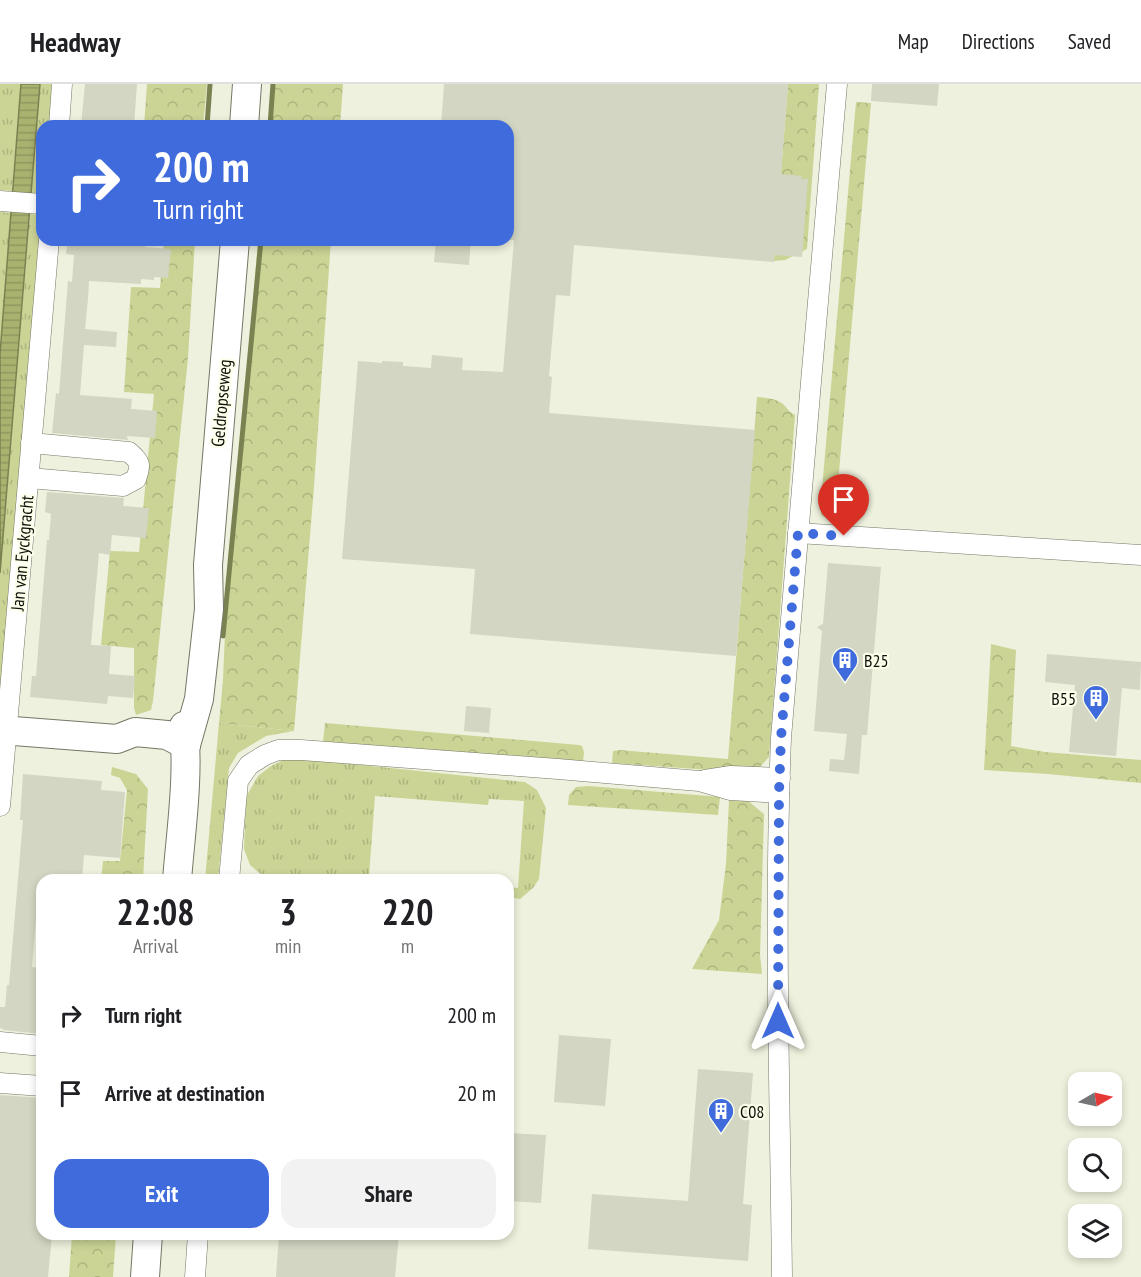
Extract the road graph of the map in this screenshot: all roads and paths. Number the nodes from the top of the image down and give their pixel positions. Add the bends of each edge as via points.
1 (62, 84) edge
2 (247, 84) edge
3 (837, 84) edge
4 (59, 120) edge
5 (244, 120) edge
6 (0, 201) edge
7 (36, 204) edge
8 (48, 246) edge
9 (235, 246) edge
10 (31, 443) junction
11 (28, 478) junction
12 (798, 533) junction
13 (1141, 555) edge
14 (3, 730) edge
15 (186, 745) junction
16 (779, 785) junction
17 (0, 806) edge
18 (177, 874) edge
19 (230, 874) edge
20 (0, 1042) edge
21 (36, 1045) edge
22 (0, 1083) edge
23 (36, 1086) edge
24 (147, 1240) edge
25 (198, 1240) edge
26 (144, 1277) edge
27 (195, 1277) edge
28 (782, 1277) edge

1 - 4 street
2 - 5 main road
3 - 12 street
6 - 7 street
8 - 10 street, Jan van Eyckgracht
9 - 15 main road, Geldropseweg via 208,565 195,607 181,696
10 - 11 street, Jan van Eyckgracht
10 - 11 street, Jan van Eyckgracht via 129,452 139,461 140,468 136,480 123,486
11 - 14 street, Jan van Eyckgracht
12 - 13 street
12 - 16 street
14 - 15 main road via 117,739 148,750 166,751
14 - 17 street, Jan van Eyckgracht
15 - 18 main road, Geldropseweg
16 - 19 street via 730,790 699,782 558,769 278,750 249,765 238,781
16 - 28 street
20 - 21 street
22 - 23 street
24 - 26 main road
25 - 27 street

